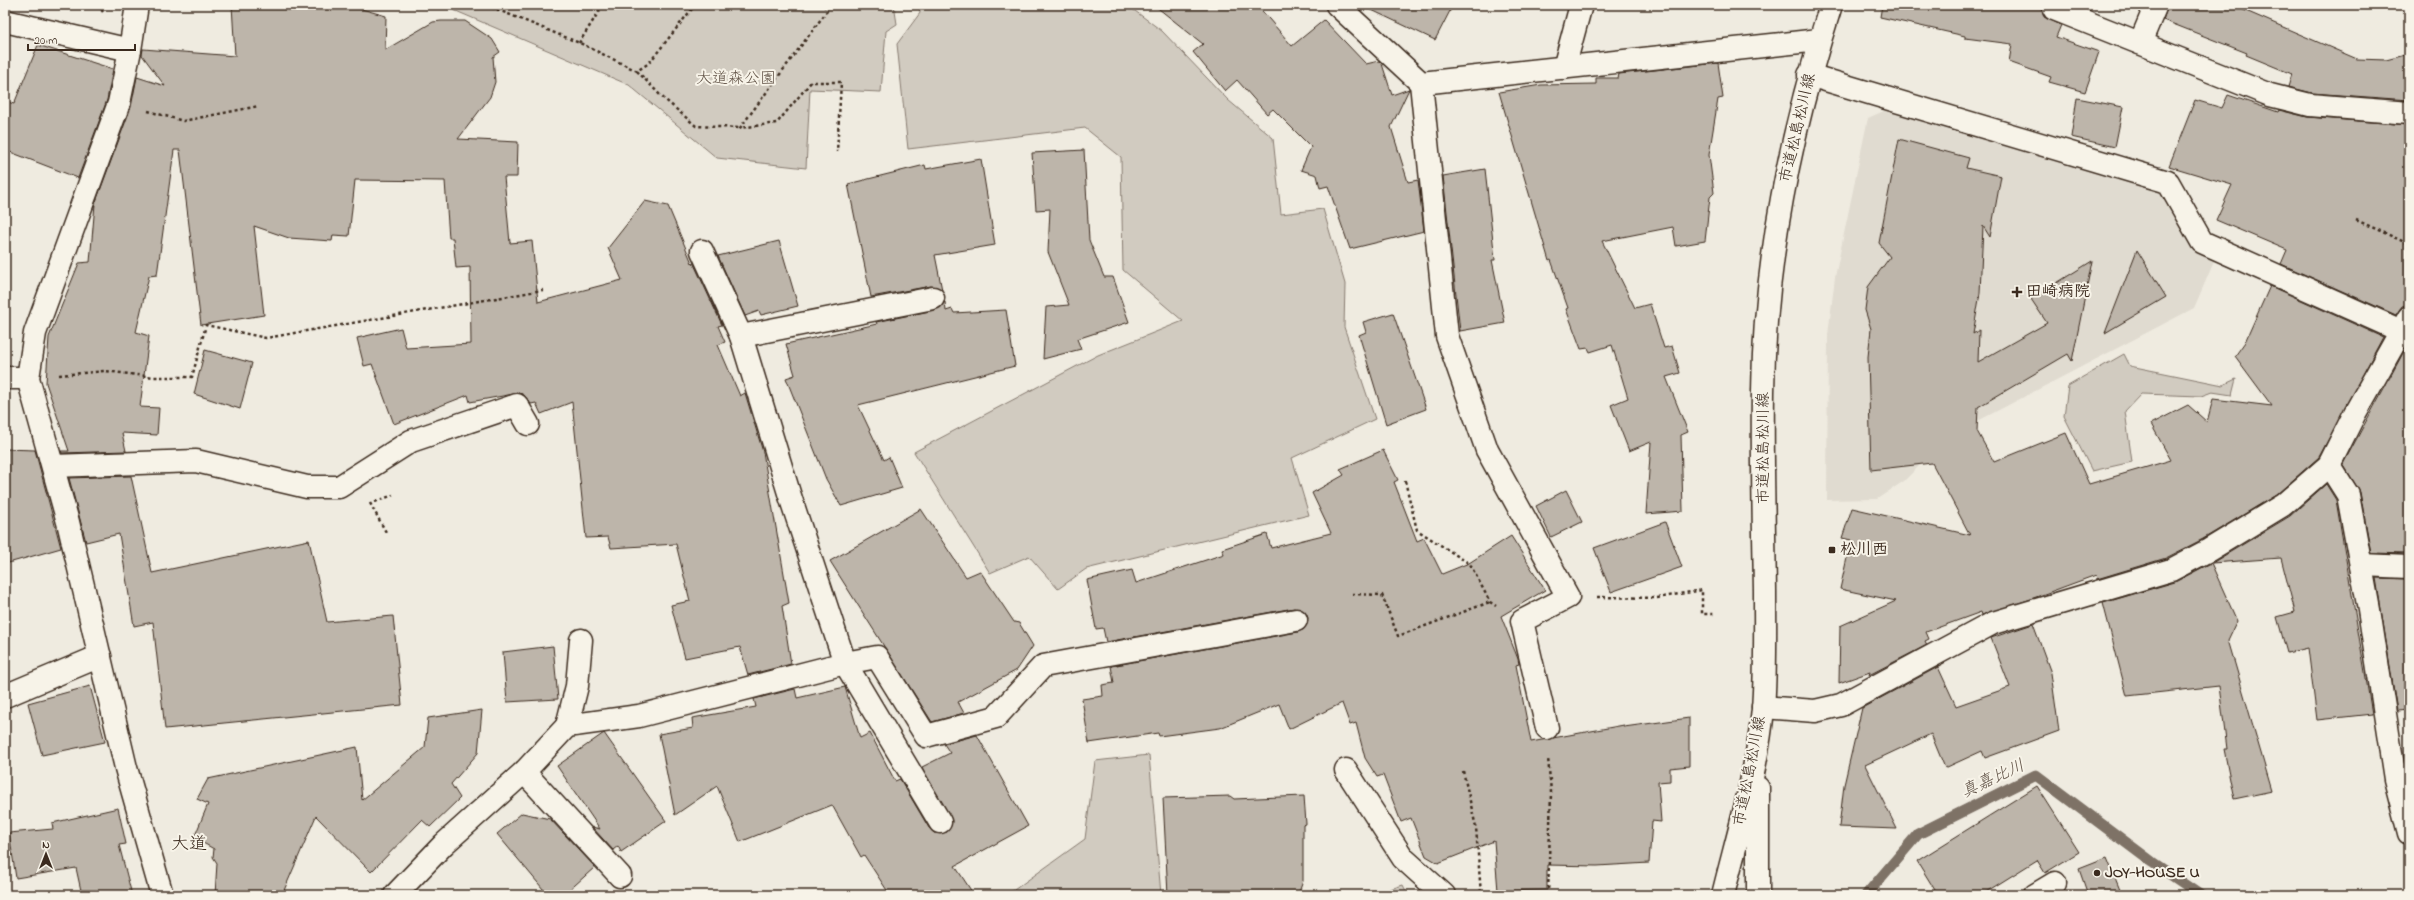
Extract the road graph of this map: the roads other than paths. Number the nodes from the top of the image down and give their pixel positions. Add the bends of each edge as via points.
1 (137, 5) edge
2 (1337, 5) edge
3 (1581, 5) edge
4 (1831, 5) edge
5 (2156, 5) edge
6 (2054, 9) dead end
7 (5, 21) edge
8 (1820, 40) junction
9 (2140, 43) junction
10 (130, 50) junction
11 (1564, 68) junction
12 (1809, 75) junction
13 (1421, 83) junction
14 (2409, 113) edge
15 (702, 251) dead end
16 (933, 298) dead end
17 (2405, 324) edge
18 (742, 336) junction
19 (5, 378) edge
20 (28, 378) junction
21 (528, 424) dead end
22 (2328, 465) junction
23 (53, 466) junction
24 (2361, 565) junction
25 (2409, 567) edge
26 (1296, 620) dead end
27 (581, 640) dead end
28 (100, 656) junction
29 (845, 663) junction
30 (5, 696) edge
31 (1763, 707) junction
32 (567, 726) junction
33 (1546, 728) road end
34 (1758, 750) junction
35 (1346, 770) dead end
36 (524, 772) junction
37 (940, 822) dead end
38 (2409, 833) edge
39 (620, 876) dead end
40 (2055, 883) dead end
41 (162, 895) edge
42 (395, 895) edge
43 (1444, 895) edge
44 (1724, 895) edge
45 (1758, 895) edge
46 (2035, 895) edge

1 - 10 street
2 - 13 street
3 - 11 street
4 - 8 street, 市道松島松川線
5 - 9 street
6 - 9 street
7 - 10 street
8 - 11 street
8 - 12 street, 市道松島松川線
9 - 14 street via 2270,95 2310,106
10 - 20 street via 119,102 35,333
11 - 13 street
12 - 17 street via 2168,182 2202,242
12 - 31 street, 市道松島松川線 via 1775,231 1768,296 1763,392 1766,661
13 - 33 street via 1447,336 1487,450 1568,597 1522,621
15 - 18 street
16 - 18 street
17 - 22 street
18 - 29 street via 789,493
19 - 20 street
20 - 23 street
21 - 23 street via 517,405 411,441 339,487 307,488 196,461
22 - 24 street via 2348,495
22 - 31 street via 2283,505 2172,570 1993,622 1841,705 1815,711
23 - 28 street
24 - 25 street
24 - 38 street via 2395,780
26 - 29 street via 1043,666 996,717 926,736 877,658
27 - 32 street via 577,686
28 - 30 street
28 - 41 street via 126,768
29 - 32 street via 639,716
29 - 37 street
31 - 34 street, 市道松島松川線
32 - 36 street
34 - 44 street, 市道松島松川線
34 - 45 street
35 - 43 street via 1403,858
36 - 39 street
36 - 42 street via 444,844
40 - 46 street

